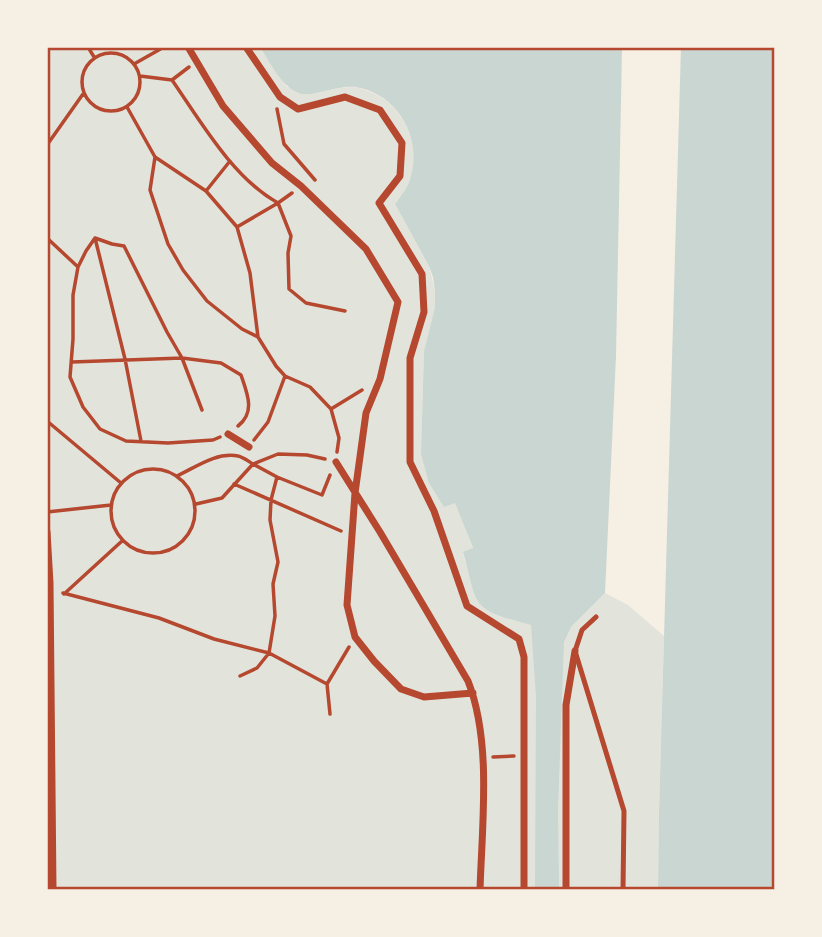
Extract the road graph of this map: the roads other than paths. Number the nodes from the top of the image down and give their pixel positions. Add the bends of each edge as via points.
1 (188, 47) edge
2 (246, 47) edge
3 (228, 434) road end
4 (248, 447) road end
5 (336, 462) road end
6 (355, 493) junction
7 (47, 532) edge
8 (596, 617) dead end
9 (575, 651) junction
10 (473, 694) junction
11 (52, 890) edge
12 (480, 890) edge
13 (524, 890) edge
14 (566, 890) edge
15 (623, 890) edge

1 - 6 street via 223,106 272,163 366,249 398,302 380,379 366,413
2 - 13 street via 280,97 298,109 345,97 380,110 402,143 400,176 379,203 422,274 424,312 410,358 410,462 434,511 467,606 519,639 524,657
3 - 4 street
5 - 6 street
6 - 10 street
6 - 10 street via 346,605 355,637 401,689 424,697
7 - 11 street
8 - 9 street via 582,630
9 - 14 street via 566,705
9 - 15 street via 624,811
10 - 12 street via 484,757

